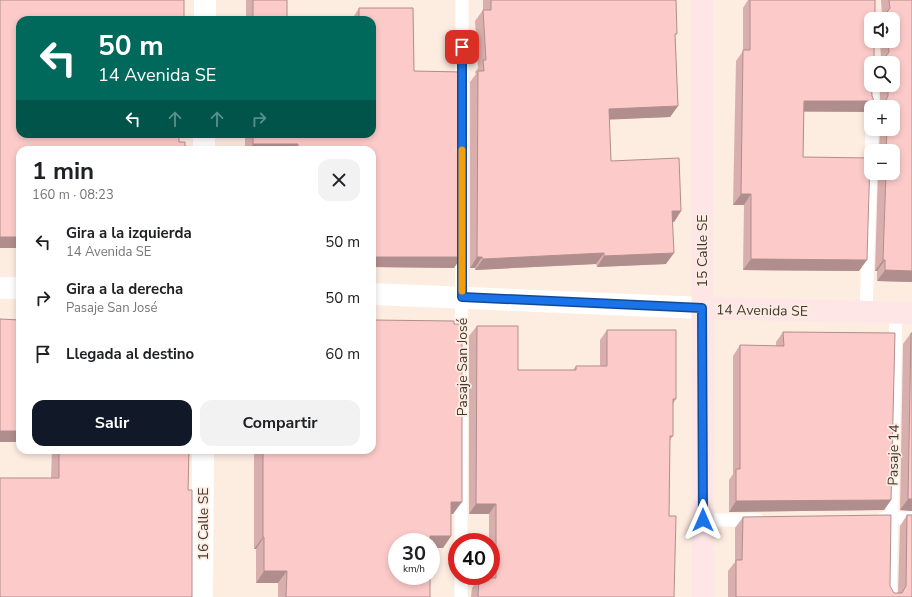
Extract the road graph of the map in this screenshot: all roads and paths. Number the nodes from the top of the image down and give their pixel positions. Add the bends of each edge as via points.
1 (205, 0) edge
2 (462, 0) edge
3 (702, 0) edge
4 (205, 16) edge
5 (872, 136) edge
6 (0, 288) edge
7 (16, 288) edge
8 (376, 294) edge
9 (462, 297) junction
10 (702, 308) junction
11 (866, 312) junction
12 (904, 313) edge
13 (203, 454) edge
14 (892, 518) junction
15 (912, 518) edge
16 (868, 519) edge
17 (703, 520) junction
18 (774, 520) edge
19 (461, 533) edge
20 (461, 585) edge
21 (202, 597) edge
22 (461, 597) edge
23 (703, 597) edge
24 (890, 597) edge

1 - 4 street
2 - 9 lane, Pasaje San José
3 - 10 street, 15 Calle SE
5 - 11 lane
6 - 7 street
8 - 9 street, 14 Avenida SE
9 - 10 street, 14 Avenida SE
9 - 19 lane, Pasaje San José
10 - 11 street, 14 Avenida SE
10 - 17 street, 15 Calle SE
11 - 12 street, 14 Avenida SE
12 - 14 lane, Pasaje 14
13 - 21 street, 16 Calle SE
14 - 15 lane
14 - 16 lane
14 - 24 lane, Pasaje 14
17 - 18 lane
17 - 23 street, 15 Calle SE
20 - 22 lane

